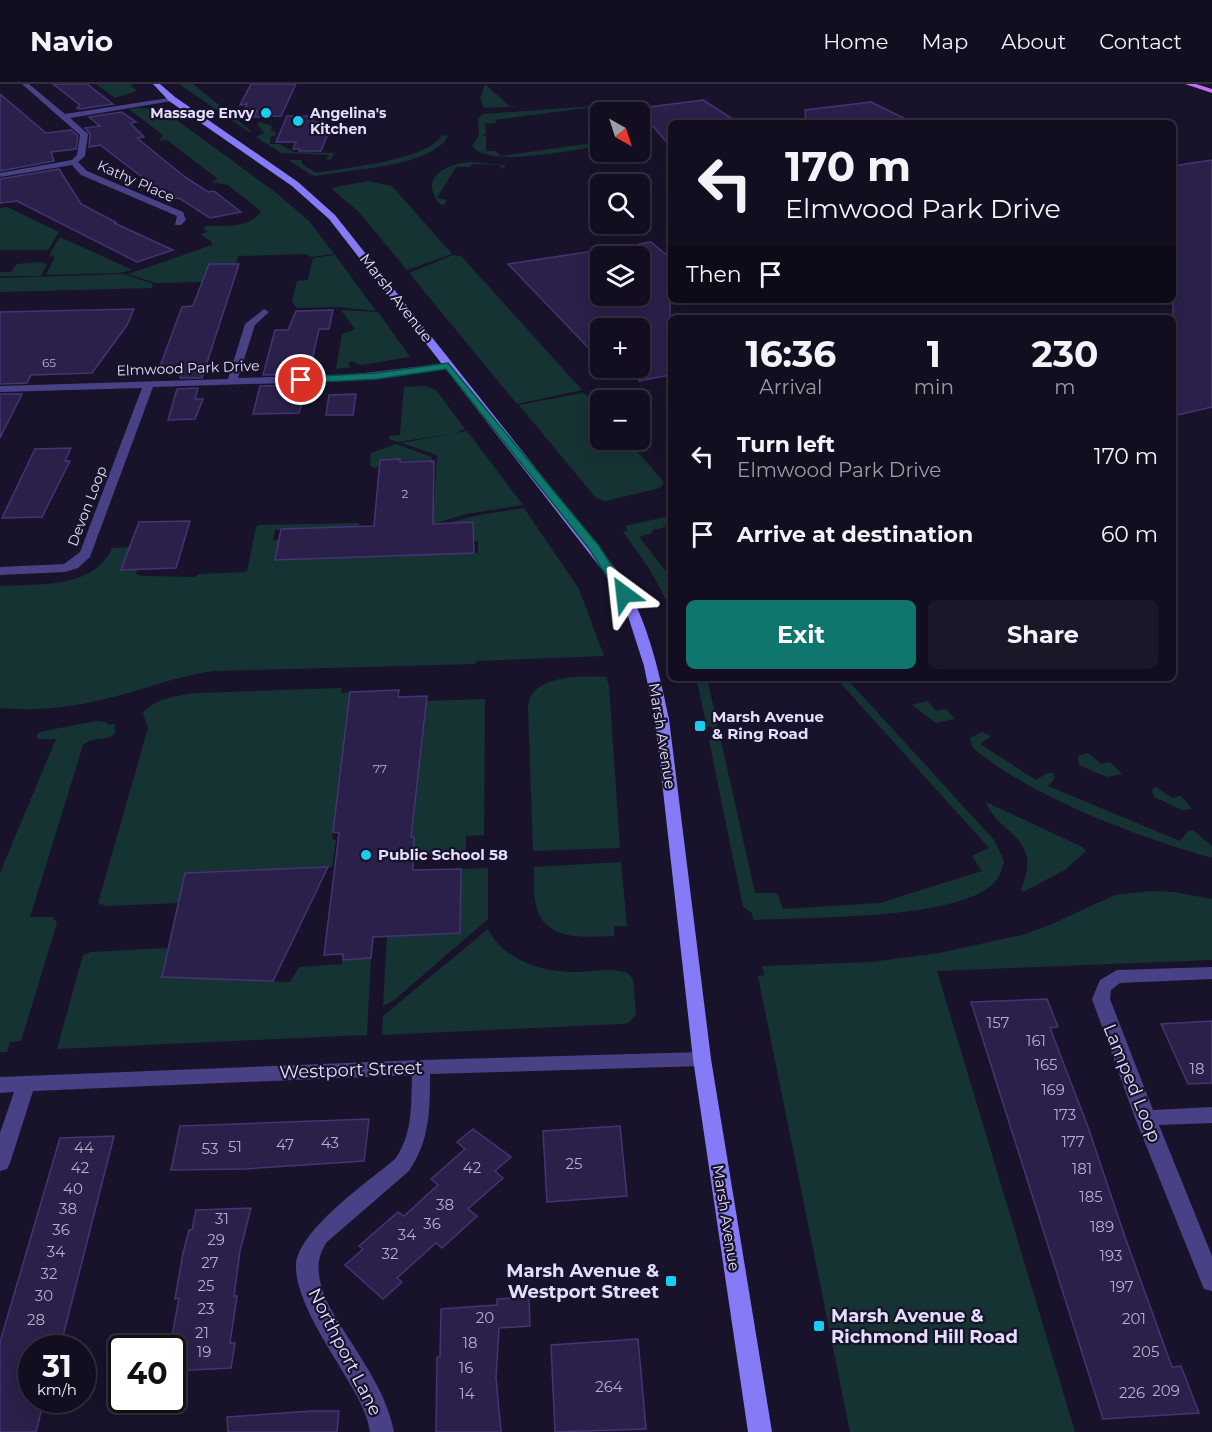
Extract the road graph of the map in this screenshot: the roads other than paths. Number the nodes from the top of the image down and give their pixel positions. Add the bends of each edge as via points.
1 (25, 84) edge
2 (156, 84) edge
3 (1188, 84) edge
4 (1212, 92) edge
5 (169, 97) junction
6 (60, 114) junction
7 (74, 162) junction
8 (0, 175) edge
9 (178, 223) dead end
10 (264, 312) dead end
11 (448, 366) junction
12 (232, 382) junction
13 (149, 384) junction
14 (0, 389) edge
15 (0, 571) edge
16 (1212, 973) edge
17 (702, 1059) junction
18 (421, 1067) junction
19 (26, 1084) junction
20 (0, 1085) edge
21 (1212, 1115) edge
22 (1145, 1118) junction
23 (0, 1163) edge
24 (1210, 1272) edge
25 (382, 1432) edge
26 (759, 1432) edge

1 - 6 street
2 - 5 street, Marsh Avenue
3 - 4 main road
5 - 6 street
5 - 11 street, Marsh Avenue via 315,200
6 - 7 street via 85,137 81,156
7 - 8 street
7 - 9 street, Kathy Place via 84,173 180,214 183,218
10 - 12 street via 250,324
11 - 12 street, Elmwood Park Drive via 348,378
11 - 17 street, Marsh Avenue via 595,549 634,613 662,719
12 - 13 street, Elmwood Park Drive
13 - 14 street, Elmwood Park Drive
13 - 15 street, Devon Loop via 86,554 64,568
16 - 22 street, Lamped Loop via 1117,977 1104,986 1101,1004
17 - 18 street, Westport Street
17 - 26 street, Marsh Avenue
18 - 19 street, Westport Street
18 - 25 street, Northport Lane via 418,1138 413,1152 320,1236 310,1250 306,1271 311,1292 379,1414
19 - 20 street, Westport Street
19 - 23 street
21 - 22 street
22 - 24 street, Lamped Loop

